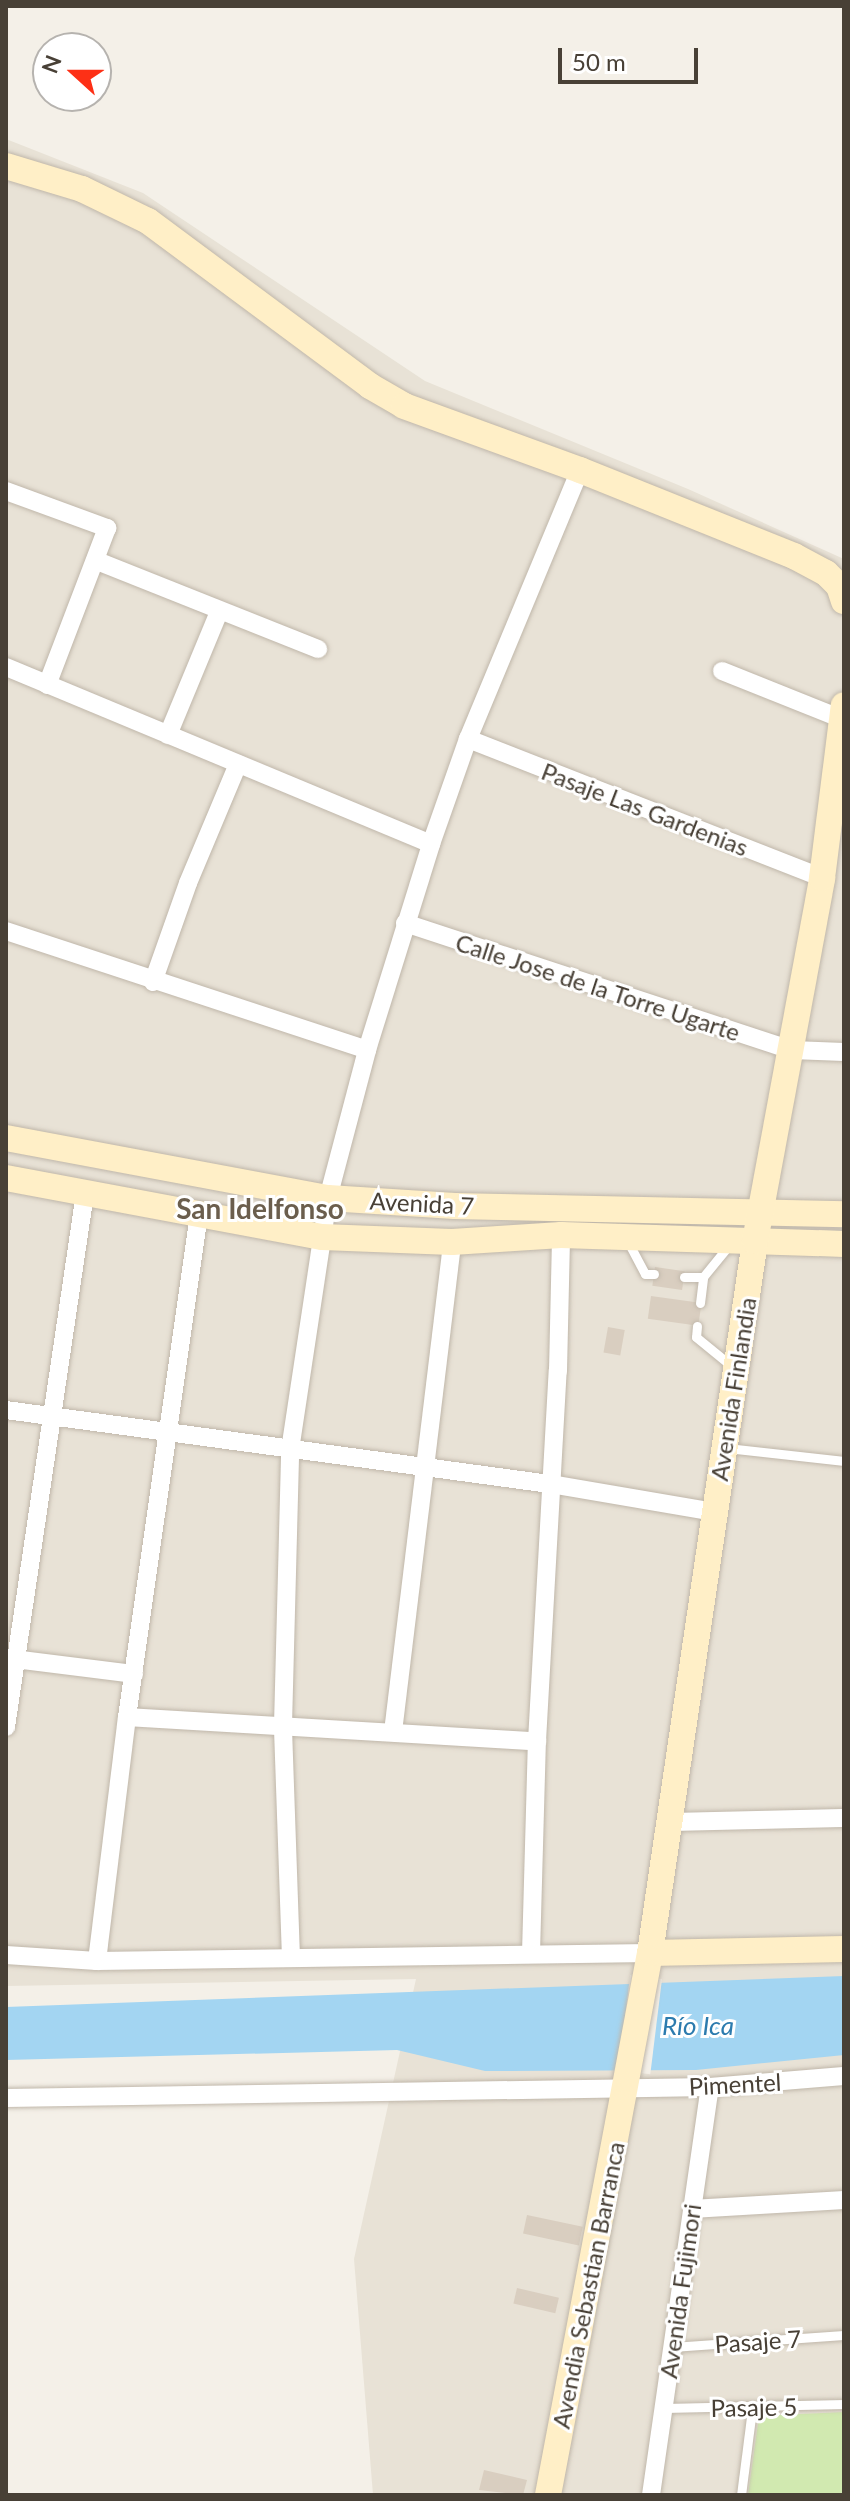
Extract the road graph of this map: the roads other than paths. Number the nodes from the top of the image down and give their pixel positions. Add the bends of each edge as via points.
1 (6, 166) edge
2 (580, 470) junction
3 (6, 491) edge
4 (97, 561) junction
5 (842, 592) edge
6 (219, 612) junction
7 (318, 649) dead end
8 (6, 667) edge
9 (722, 671) dead end
10 (47, 685) junction
11 (843, 712) edge
12 (168, 735) junction
13 (468, 739) junction
14 (238, 764) junction
15 (431, 844) junction
16 (822, 878) junction
17 (405, 923) junction
18 (6, 931) edge
19 (153, 982) junction
20 (367, 1050) junction
21 (792, 1050) junction
22 (844, 1052) edge
23 (6, 1138) edge
24 (6, 1178) edge
25 (85, 1193) junction
26 (328, 1198) junction
27 (761, 1210) junction
28 (199, 1214) junction
29 (844, 1214) edge
30 (561, 1235) junction
31 (322, 1237) junction
32 (625, 1237) junction
33 (744, 1241) junction
34 (452, 1242) junction
35 (844, 1244) edge
36 (654, 1274) dead end
37 (684, 1277) dead end
38 (703, 1277) junction
39 (700, 1303) dead end
40 (697, 1326) dead end
41 (736, 1369) junction
42 (6, 1410) edge
43 (53, 1417) junction
44 (168, 1433) junction
45 (724, 1448) junction
46 (290, 1450) junction
47 (844, 1461) edge
48 (425, 1468) junction
49 (551, 1484) junction
50 (714, 1512) junction
51 (11, 1658) edge
52 (134, 1674) junction
53 (127, 1717) junction
54 (283, 1725) junction
55 (6, 1727) edge
56 (393, 1732) junction
57 (537, 1741) junction
58 (844, 1818) edge
59 (670, 1822) junction
60 (844, 1949) edge
61 (531, 1953) junction
62 (6, 1955) edge
63 (291, 1958) junction
64 (97, 1961) junction
65 (648, 1963) junction
66 (844, 2076) edge
67 (628, 2082) junction
68 (710, 2087) junction
69 (6, 2098) edge
70 (844, 2200) edge
71 (692, 2209) junction
72 (844, 2335) edge
73 (672, 2347) junction
74 (844, 2404) edge
75 (663, 2408) junction
76 (752, 2409) junction
77 (548, 2495) edge
78 (651, 2495) edge
79 (741, 2495) edge

1 - 2 main road via 82,189 148,221 404,406
2 - 5 main road via 794,556 826,573
2 - 13 street
3 - 4 street via 105,524
4 - 6 street
4 - 10 street
6 - 7 street
6 - 12 street
8 - 10 street
9 - 11 street
10 - 12 street
11 - 16 main road, Avenida Finlandia
12 - 14 street
13 - 15 street
13 - 16 street, Pasaje Las Gardenias
14 - 15 street
14 - 19 street
15 - 17 street
16 - 21 main road, Avenida Finlandia
17 - 20 street
17 - 21 street, Calle Jose de la Torre Ugarte
18 - 19 street
19 - 20 street
20 - 26 street
21 - 22 street, Calle Jose de la Torre Ugarte
21 - 27 main road, Avenida Finlandia
23 - 26 main road, Avenida 7
24 - 25 main road, Avenida 7
25 - 28 main road, Avenida 7
25 - 43 street
26 - 27 main road, Avenida 7 via 455,1206
26 - 31 street
27 - 29 main road, Avenida 7
27 - 33 main road, Avenida Finlandia
28 - 31 main road, Avenida 7
28 - 44 street
30 - 32 main road, Avenida 7
30 - 34 main road, Avenida 7
30 - 49 street
31 - 34 main road, Avenida 7
31 - 46 street
32 - 33 main road, Avenida 7
32 - 36 lane via 645,1274
33 - 35 main road, Avenida 7
33 - 38 lane
33 - 41 main road, Avenida Finlandia
34 - 48 street
37 - 38 lane
38 - 39 lane
40 - 41 lane via 696,1337
41 - 45 main road, Avenida Finlandia
42 - 43 street
43 - 44 street
43 - 51 street
44 - 46 street
44 - 52 street
45 - 47 lane
45 - 50 main road, Avenida Finlandia
46 - 48 street
46 - 54 street
48 - 49 street
48 - 56 street
49 - 50 street
49 - 57 street
50 - 59 main road, Avenida Finlandia
51 - 52 street
51 - 55 street
52 - 53 street
53 - 54 street
53 - 64 street
54 - 56 street
54 - 63 street
56 - 57 street
57 - 61 street
58 - 59 street
59 - 65 main road, Avenida Finlandia
60 - 65 main road
61 - 63 street
61 - 65 street
62 - 64 street
63 - 64 street
65 - 67 main road, Avenida Finlandia
66 - 68 street, Pimentel
67 - 68 street, Pimentel
67 - 69 street, Pimentel
67 - 77 main road, Avendia Sebastian Barranca
68 - 71 street, Avenida Fujimori
70 - 71 street
71 - 73 street, Avenida Fujimori
72 - 73 lane, Pasaje 7
73 - 75 street, Avenida Fujimori
74 - 76 lane, Pasaje 5
75 - 76 lane, Pasaje 5
75 - 78 street, Avenida Fujimori
76 - 79 lane

